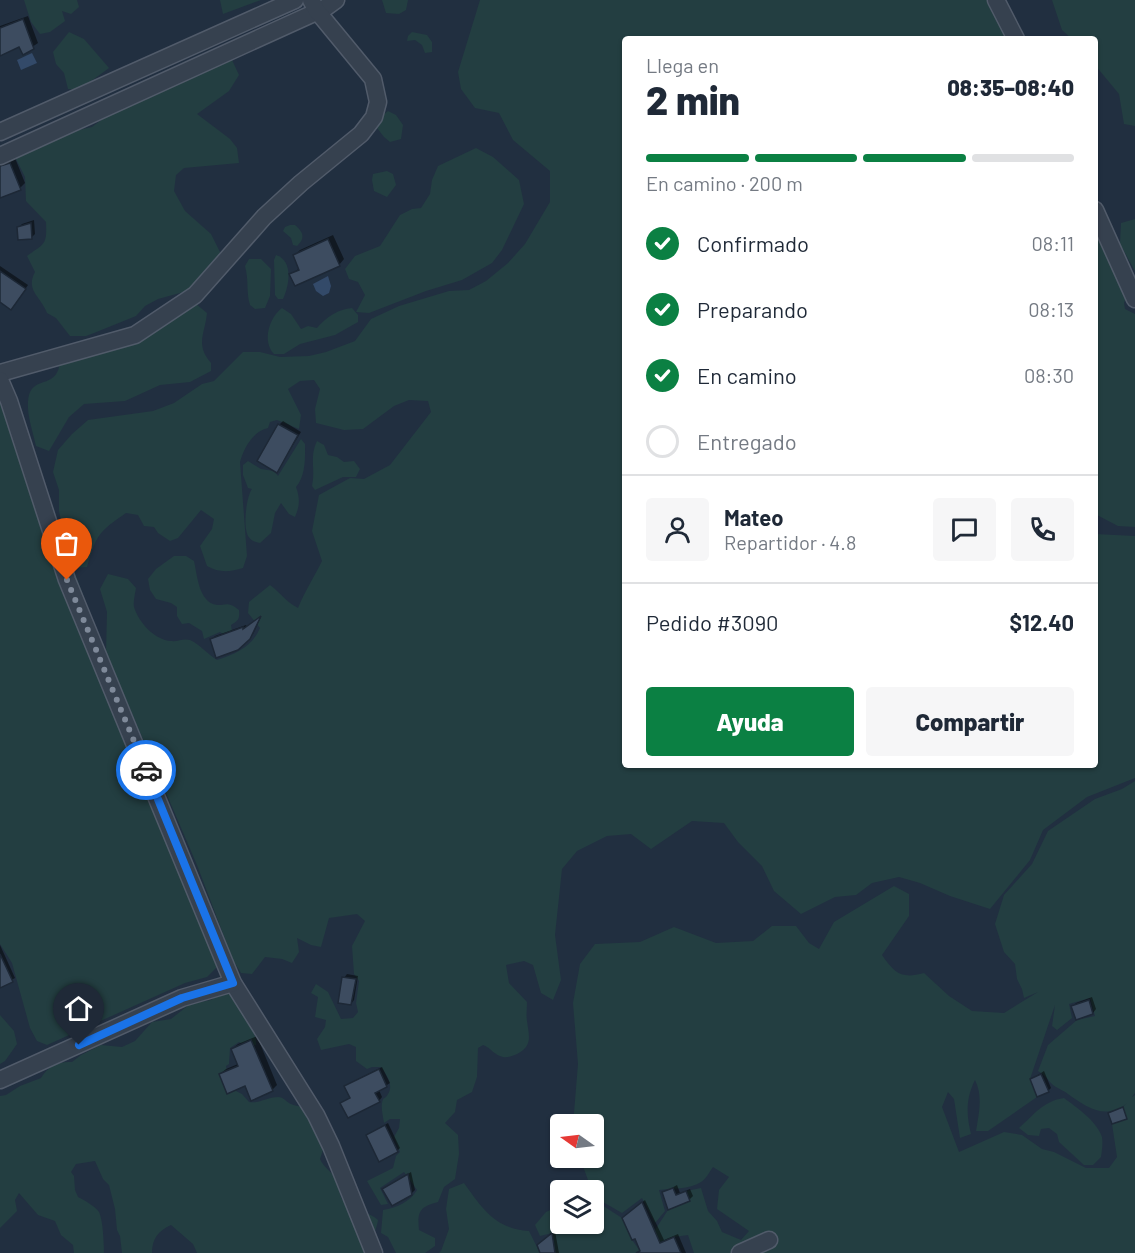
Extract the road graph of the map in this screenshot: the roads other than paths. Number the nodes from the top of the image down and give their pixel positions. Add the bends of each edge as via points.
1 (295, 0) edge
2 (336, 0) edge
3 (996, 0) edge
4 (314, 6) edge
5 (1014, 36) edge
6 (0, 132) edge
7 (0, 156) edge
8 (1098, 217) edge
9 (1135, 299) edge
10 (0, 373) edge
11 (0, 380) edge
12 (233, 983) junction
13 (0, 1080) edge
14 (769, 1240) dead end
15 (374, 1253) edge
16 (740, 1253) edge

1 - 6 street
2 - 4 street
3 - 5 street
4 - 7 street
4 - 10 street via 373,79 378,102 374,117 361,134 264,217 195,295 135,335
8 - 9 street
11 - 12 street via 67,580
12 - 13 street via 182,998
12 - 15 street via 316,1115
14 - 16 street

